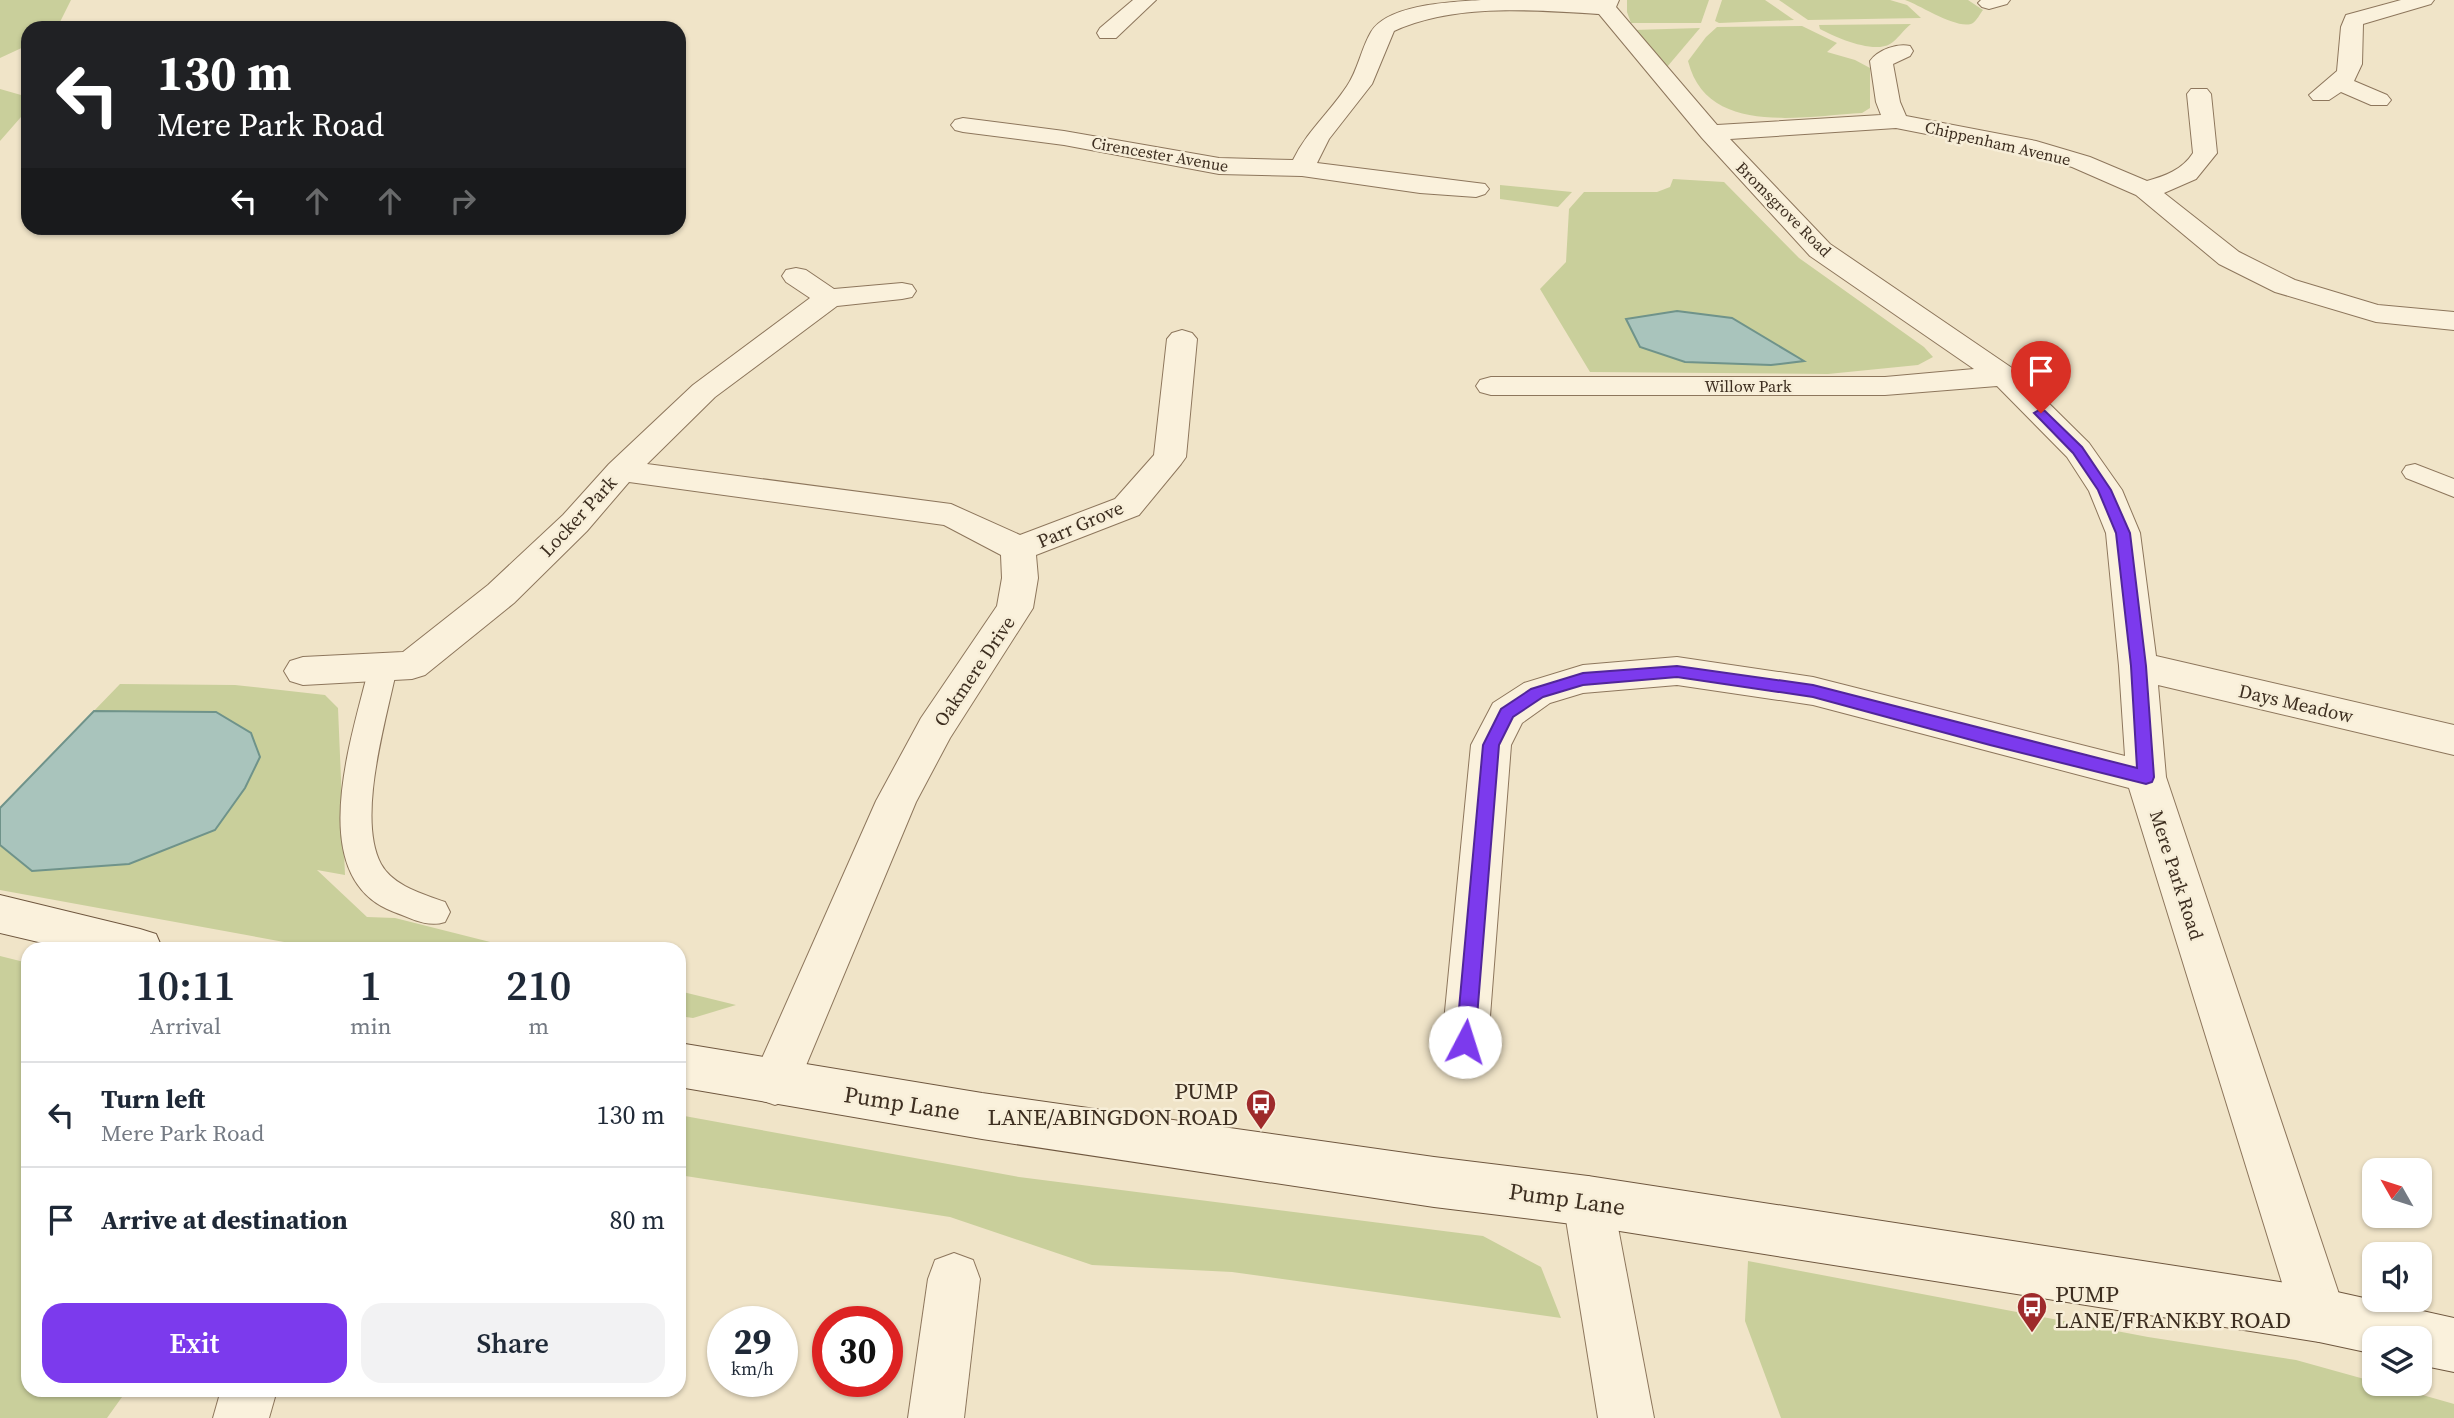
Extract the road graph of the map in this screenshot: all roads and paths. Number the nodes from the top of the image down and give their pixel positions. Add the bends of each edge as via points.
1 (1146, 0) edge
2 (2435, 1) edge
3 (1403, 4) edge
4 (1607, 4) edge
5 (1108, 33) dead end
6 (1902, 51) dead end
7 (2199, 94) dead end
8 (984, 100) dead end
9 (2379, 100) dead end
10 (1896, 121) junction
11 (1711, 133) junction
12 (1302, 168) junction
13 (1476, 189) dead end
14 (2145, 190) junction
15 (796, 276) dead end
16 (902, 291) dead end
17 (829, 298) junction
18 (2454, 321) edge
19 (1182, 339) dead end
20 (2004, 376) junction
21 (1491, 386) dead end
22 (621, 471) junction
23 (2415, 472) dead end
24 (2454, 489) edge
25 (1018, 549) junction
26 (2138, 666) junction
27 (383, 667) junction
28 (303, 671) dead end
29 (2454, 740) edge
30 (2146, 777) junction
31 (433, 912) dead end
32 (0, 914) edge
33 (115, 942) edge
34 (1465, 1042) dead end
35 (686, 1066) edge
36 (775, 1083) junction
37 (1588, 1201) junction
38 (954, 1279) dead end
39 (2319, 1315) junction
40 (2454, 1345) edge
41 (247, 1397) edge
42 (241, 1418) edge
43 (936, 1418) edge
44 (1626, 1418) edge

1 - 5 street
2 - 9 street via 2354,20 2348,33 2351,55 2345,76 2329,88
3 - 4 street via 1494,0
3 - 12 street via 1385,27 1362,80 1318,136
4 - 11 street, Bromsgrove Road
6 - 10 street via 1881,61
7 - 14 street via 2205,153 2196,169
8 - 12 street, Cirencester Avenue via 955,134 1064,138 1219,166
10 - 11 street, Chippenham Avenue
10 - 14 street, Chippenham Avenue via 2028,146 2081,162
11 - 20 street, Bromsgrove Road via 1820,250
12 - 13 street, Cirencester Avenue via 1416,194
14 - 18 street, Chippenham Avenue via 2229,258 2286,286 2376,313
15 - 17 street
16 - 17 street
17 - 22 street, Locker Park via 704,391
19 - 25 street, Parr Grove via 1170,457 1127,507
20 - 21 street, Willow Park via 1885,386
20 - 26 street, Mere Park Road via 2078,450 2105,490 2123,533
22 - 25 street via 951,515
22 - 27 street, Locker Park via 501,594 412,665
23 - 24 lane
25 - 36 street, Oakmere Drive via 1015,608 935,729 896,801
26 - 29 street, Days Meadow
26 - 30 street, Mere Park Road
27 - 28 street, Locker Park
27 - 31 lane via 357,785 356,835 367,873 395,898
30 - 34 street via 1813,691 1677,671 1583,679 1537,693 1507,713 1491,745
30 - 39 street, Mere Park Road
32 - 33 street
35 - 36 street, Pump Lane
36 - 37 street, Pump Lane
37 - 39 street, Pump Lane
37 - 44 street
38 - 43 street
39 - 40 street, Pump Lane
41 - 42 street

